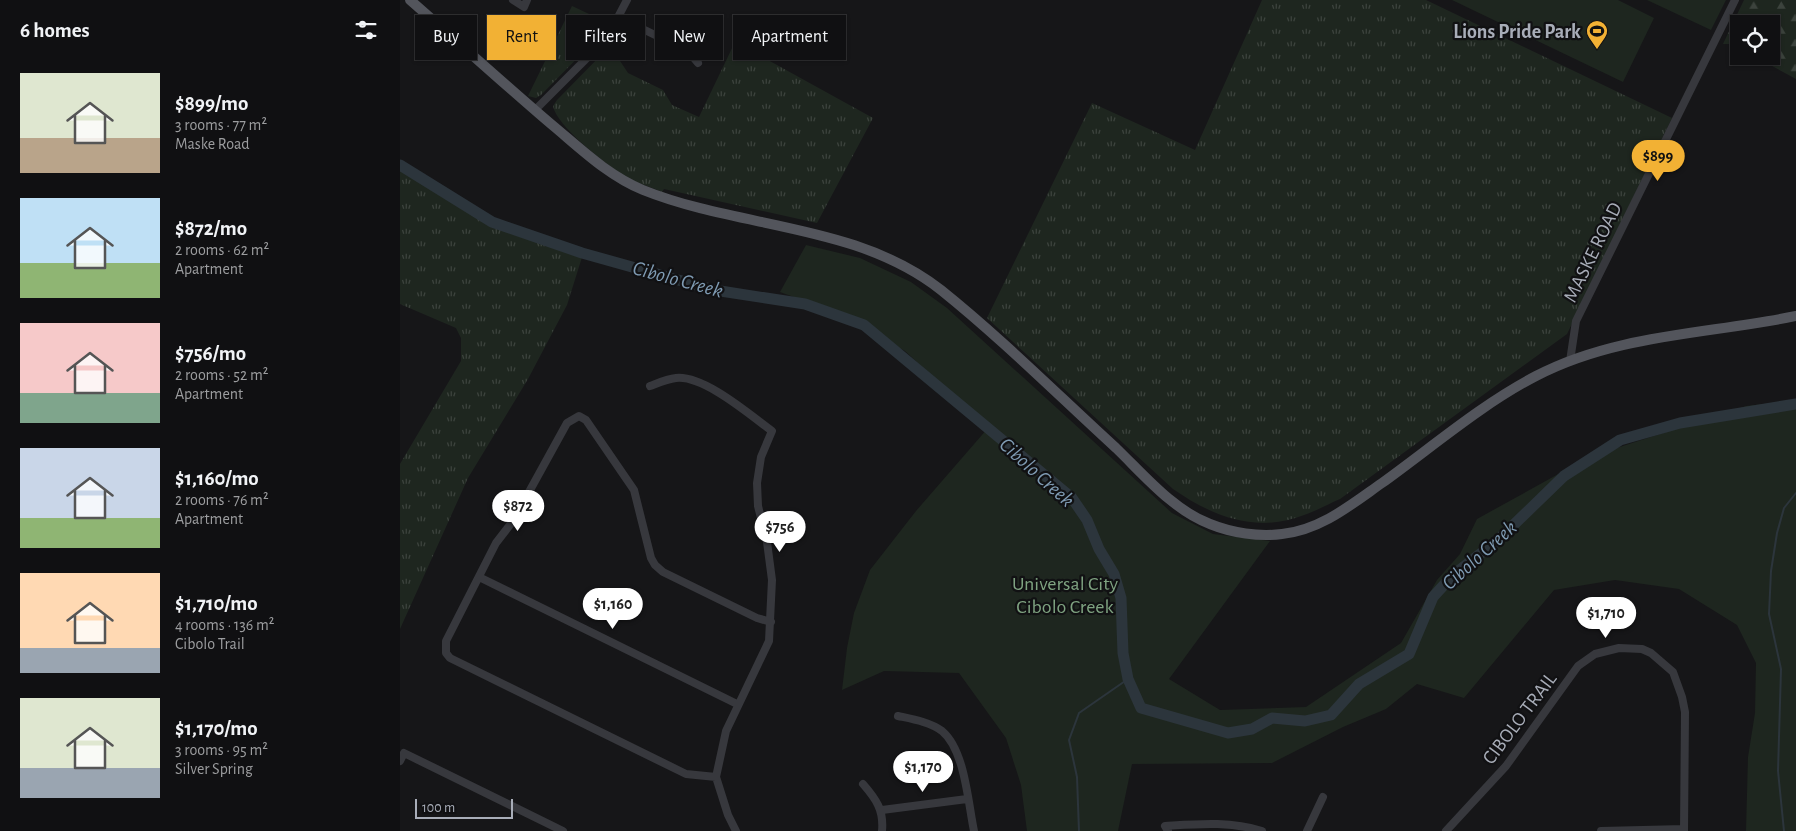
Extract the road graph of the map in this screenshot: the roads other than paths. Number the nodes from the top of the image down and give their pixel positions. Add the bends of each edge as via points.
1 (410, 0) edge
2 (513, 0) edge
3 (627, 0) edge
4 (1734, 0) edge
5 (525, 3) edge
6 (619, 15) edge
7 (645, 30) edge
8 (585, 60) edge
9 (698, 63) dead end
10 (535, 110) junction
11 (1796, 316) edge
12 (1570, 361) junction
13 (650, 386) dead end
14 (479, 577) junction
15 (771, 622) junction
16 (737, 704) junction
17 (898, 716) dead end
18 (400, 760) edge
19 (716, 777) junction
20 (863, 784) dead end
21 (1323, 798) dead end
22 (968, 799) junction
23 (882, 810) junction
24 (1684, 830) edge
25 (564, 831) edge
26 (736, 831) edge
27 (882, 831) edge
28 (974, 831) edge
29 (1168, 831) edge
30 (1262, 831) edge
31 (1307, 831) edge
32 (1446, 831) edge
33 (1601, 831) edge

1 - 10 main road
2 - 5 street
3 - 6 street
4 - 12 street, MASKE ROAD via 1576,321
7 - 9 street via 688,51
8 - 10 street
10 - 12 main road via 600,166 639,188 675,201 854,244 913,270 1028,367 1172,500 1210,524 1232,531 1283,534 1324,521 1506,394 1535,376
11 - 12 main road via 1634,342
13 - 15 street via 678,378 697,381 772,431 761,457 757,483 758,506 772,580
14 - 15 street via 496,542 513,521 567,423 580,413 634,490 655,565 663,572
14 - 16 street
14 - 19 street via 446,641 446,653 450,658 686,774
15 - 16 street via 769,641
16 - 19 street via 726,731
17 - 22 street via 912,718 943,732 957,755
18 - 25 street via 404,752
19 - 26 street
20 - 23 street
21 - 31 street
22 - 23 street
22 - 28 street
23 - 27 street
24 - 32 street, CIBOLO TRAIL via 1682,697 1672,672 1663,661 1642,649 1626,648 1603,651 1578,666 1506,766
24 - 33 street
29 - 30 street via 1165,826 1216,824

